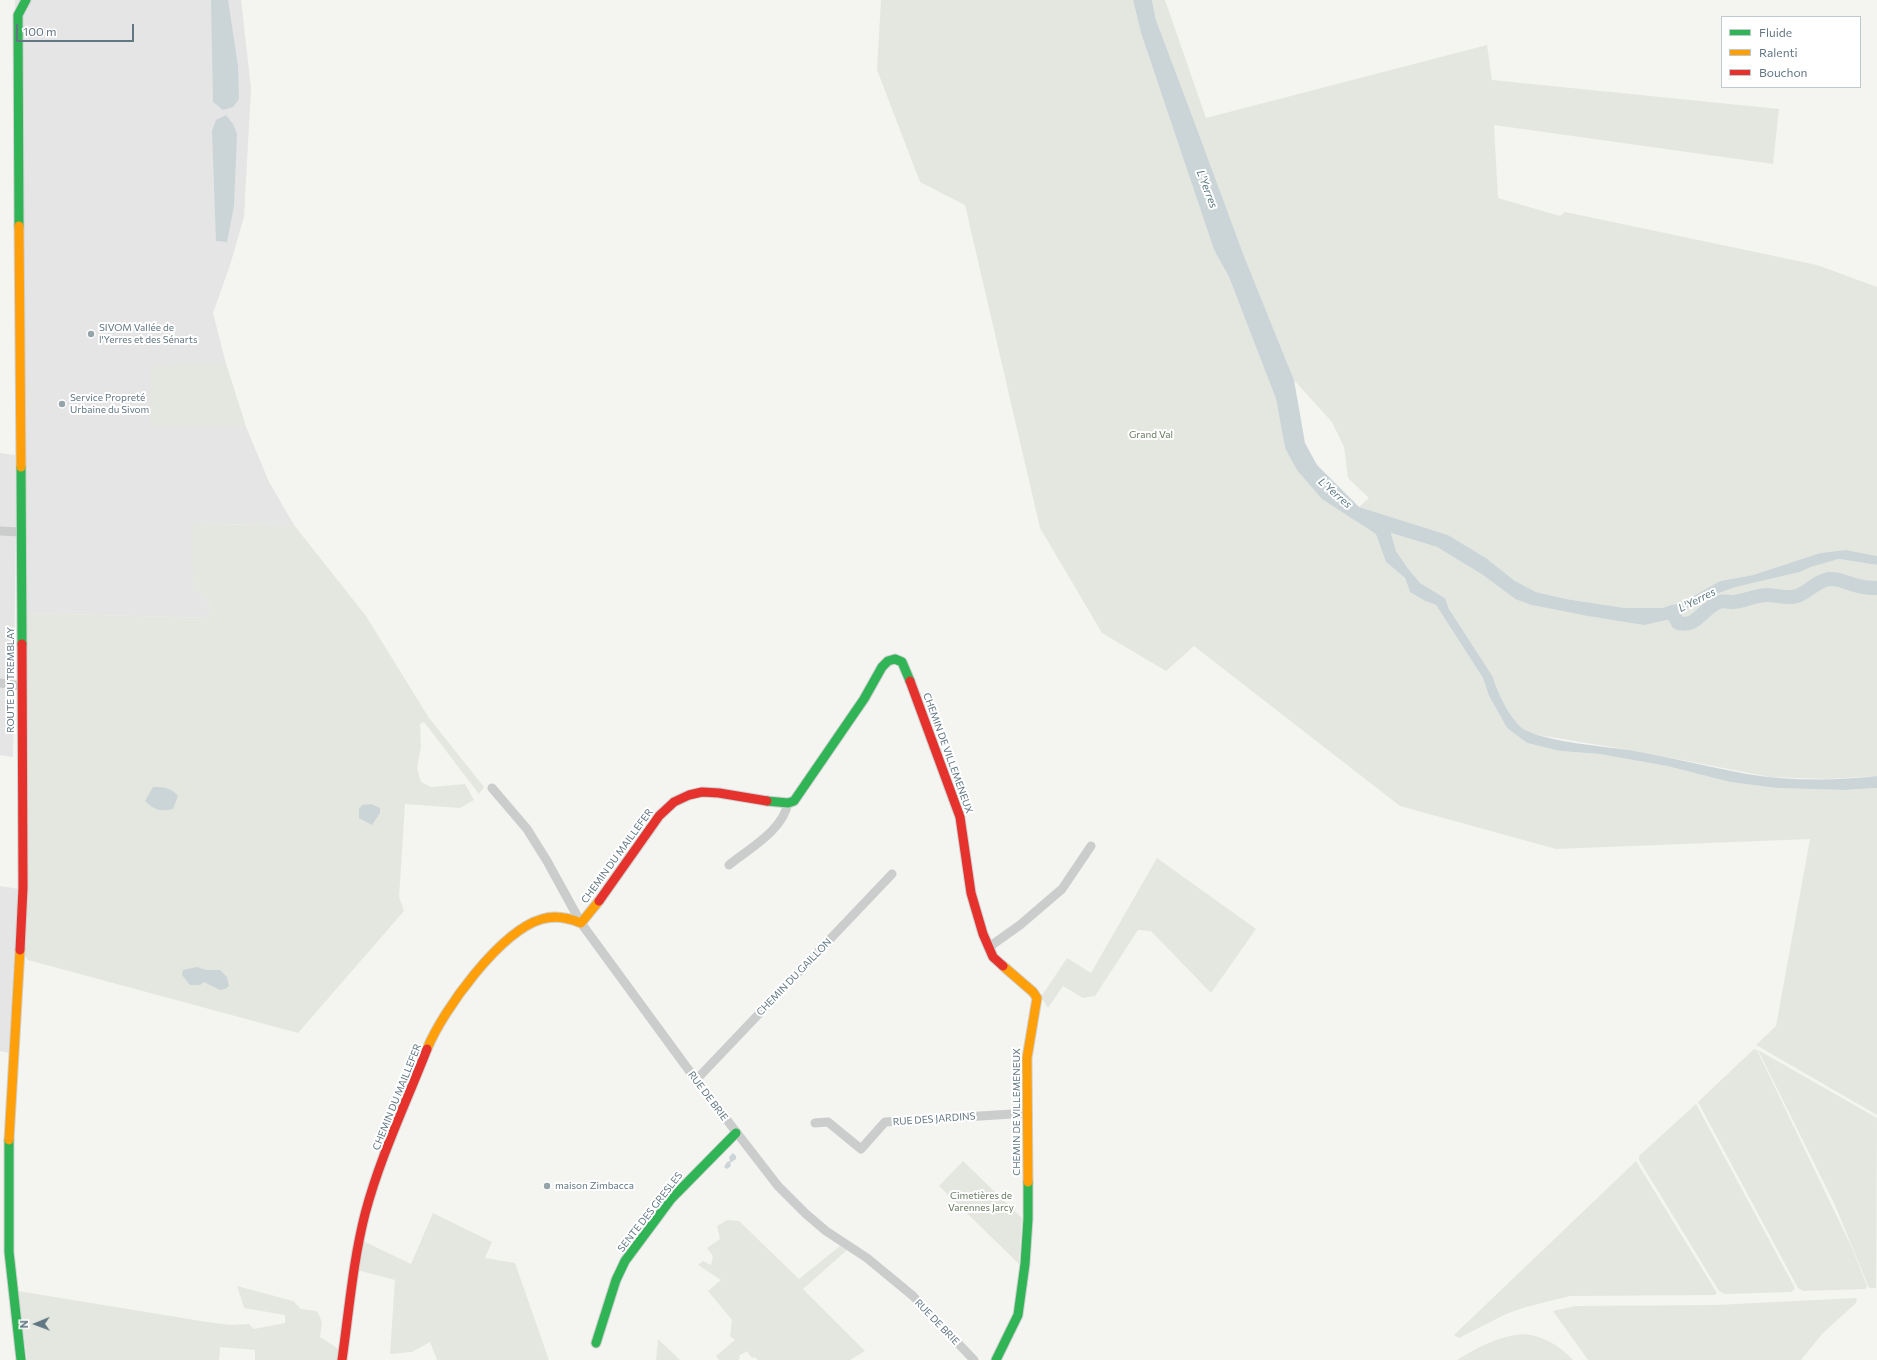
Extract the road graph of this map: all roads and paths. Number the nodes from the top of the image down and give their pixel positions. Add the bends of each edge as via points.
1 (26, 0) edge
2 (0, 531) edge
3 (20, 532) junction
4 (0, 683) edge
5 (22, 686) junction
6 (492, 788) dead end
7 (788, 803) junction
8 (1091, 846) dead end
9 (729, 864) dead end
10 (892, 874) dead end
11 (581, 923) junction
12 (989, 948) junction
13 (696, 1080) junction
14 (1028, 1113) junction
15 (815, 1123) dead end
16 (736, 1133) junction
17 (596, 1343) dead end
18 (21, 1360) edge
19 (342, 1360) edge
20 (974, 1360) edge
21 (996, 1360) edge

1 - 3 street, ROUTE DU TREMBLAY via 18,15
2 - 3 street
3 - 5 street, ROUTE DU TREMBLAY
4 - 5 street
5 - 18 street, ROUTE DU TREMBLAY via 22,894 12,1072 9,1236
6 - 11 street, RUE DE BRIE via 527,829
7 - 9 street via 786,813 772,830
7 - 11 street, CHEMIN DU MAILLEFER via 702,792 674,802 659,816
7 - 12 street, CHEMIN DE VILLEMENEUX via 800,794 864,700 882,667 895,659 902,662 960,817 972,893 978,920
8 - 12 street via 1062,889
10 - 13 street, CHEMIN DU GAILLON
11 - 13 street, RUE DE BRIE
11 - 19 street, CHEMIN DU MAILLEFER via 568,918 551,917 537,920 508,939 462,993 433,1037 370,1194 356,1249
12 - 14 street, CHEMIN DE VILLEMENEUX via 993,957 1037,998 1028,1051
13 - 16 street, RUE DE BRIE
14 - 15 street, RUE DES JARDINS via 885,1122 861,1149 828,1122
14 - 21 street, CHEMIN DE VILLEMENEUX via 1028,1219 1025,1264 1018,1314
16 - 17 street, SENTE DES GRESLES via 671,1199 625,1261 614,1286
16 - 20 street, RUE DE BRIE via 778,1186 806,1214 867,1258 913,1296

